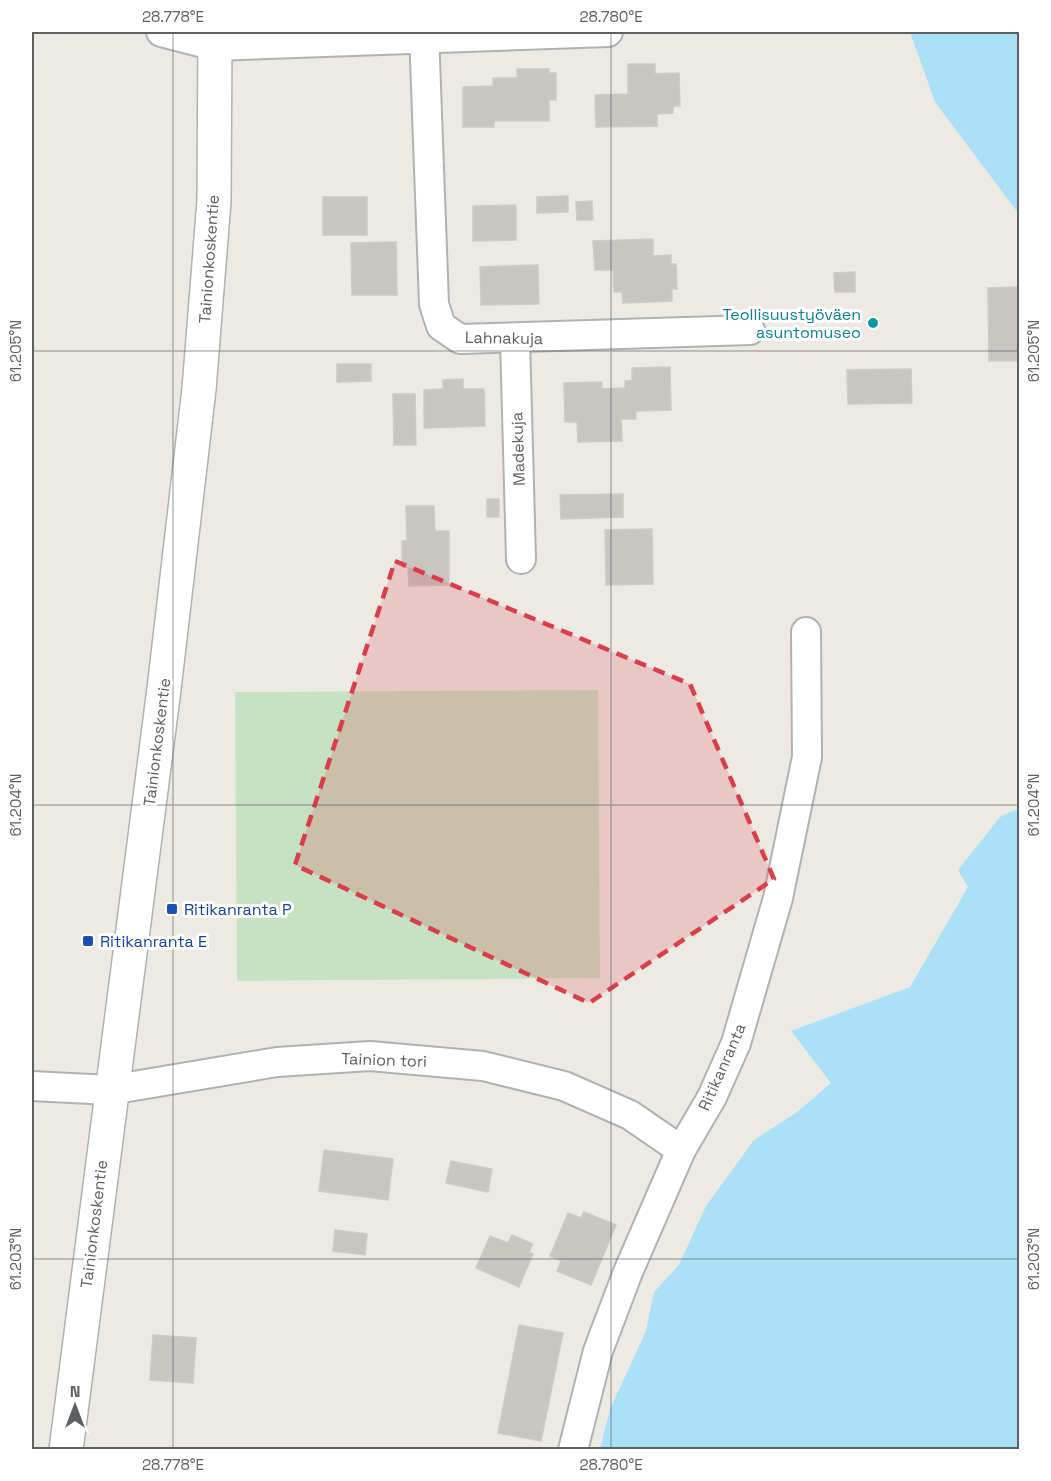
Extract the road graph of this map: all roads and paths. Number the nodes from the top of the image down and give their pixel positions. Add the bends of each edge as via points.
1 (161, 32) edge
2 (608, 32) edge
3 (424, 35) edge
4 (214, 39) edge
5 (750, 330) dead end
6 (515, 339) junction
7 (521, 559) dead end
8 (806, 632) dead end
9 (32, 1086) edge
10 (110, 1090) junction
11 (681, 1150) junction
12 (66, 1449) edge
13 (573, 1449) edge

1 - 4 street
2 - 3 street
3 - 4 street
3 - 6 street, Lahnakuja via 434,304 441,326 460,339
4 - 10 street, Tainionkoskentie via 214,201 199,389 164,689
5 - 6 street, Lahnakuja
6 - 7 street, Madekuja
8 - 11 street, Ritikanranta via 807,757 778,898 736,1043 712,1097
9 - 10 street, Tainion tori
10 - 11 street, Tainion tori via 289,1061 370,1056 483,1066 564,1086 630,1115
10 - 12 street, Tainionkoskentie
11 - 13 street, Ritikanranta via 598,1351

